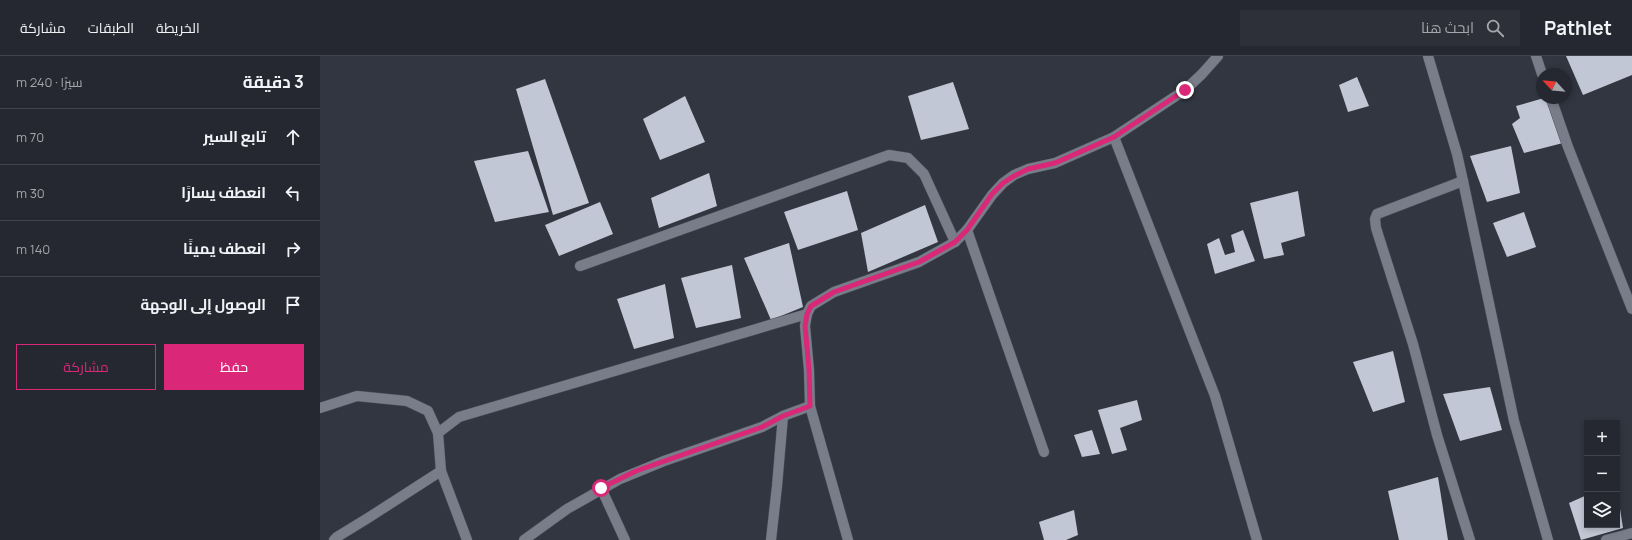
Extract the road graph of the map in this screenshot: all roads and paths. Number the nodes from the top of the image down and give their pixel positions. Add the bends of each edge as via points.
1 (1428, 56) edge
2 (1536, 56) edge
3 (1212, 58) edge
4 (1540, 68) edge
5 (1553, 104) edge
6 (1114, 137) junction
7 (1463, 182) junction
8 (967, 230) junction
9 (955, 242) junction
10 (580, 266) dead end
11 (1632, 309) edge
12 (807, 314) junction
13 (810, 406) junction
14 (320, 408) edge
15 (783, 416) junction
16 (438, 433) junction
17 (1044, 452) dead end
18 (441, 471) junction
19 (601, 488) junction
20 (1632, 533) edge
21 (334, 540) edge
22 (467, 540) edge
23 (524, 540) edge
24 (625, 540) edge
25 (771, 540) edge
26 (848, 540) edge
27 (1257, 540) edge
28 (1470, 540) edge
29 (1548, 540) edge
30 (1606, 540) edge

1 - 7 street via 1458,154
2 - 4 street
3 - 6 street via 1202,74 1185,90
5 - 11 street
6 - 8 street via 1055,163 1028,169 1014,176 992,194
6 - 27 street via 1215,396
7 - 28 street via 1377,214 1375,219
7 - 29 street via 1514,421
8 - 9 street
8 - 17 street
9 - 10 street via 924,174 908,158 889,156
9 - 12 street via 919,262 834,292 811,306
12 - 13 street via 805,326
12 - 16 street via 459,417
13 - 15 street
13 - 26 street
14 - 16 street via 357,396 407,401 428,411
15 - 19 street via 762,427 636,471
15 - 25 street
16 - 18 street
18 - 21 street
18 - 22 street
19 - 23 street via 561,512
19 - 24 street
20 - 30 street

